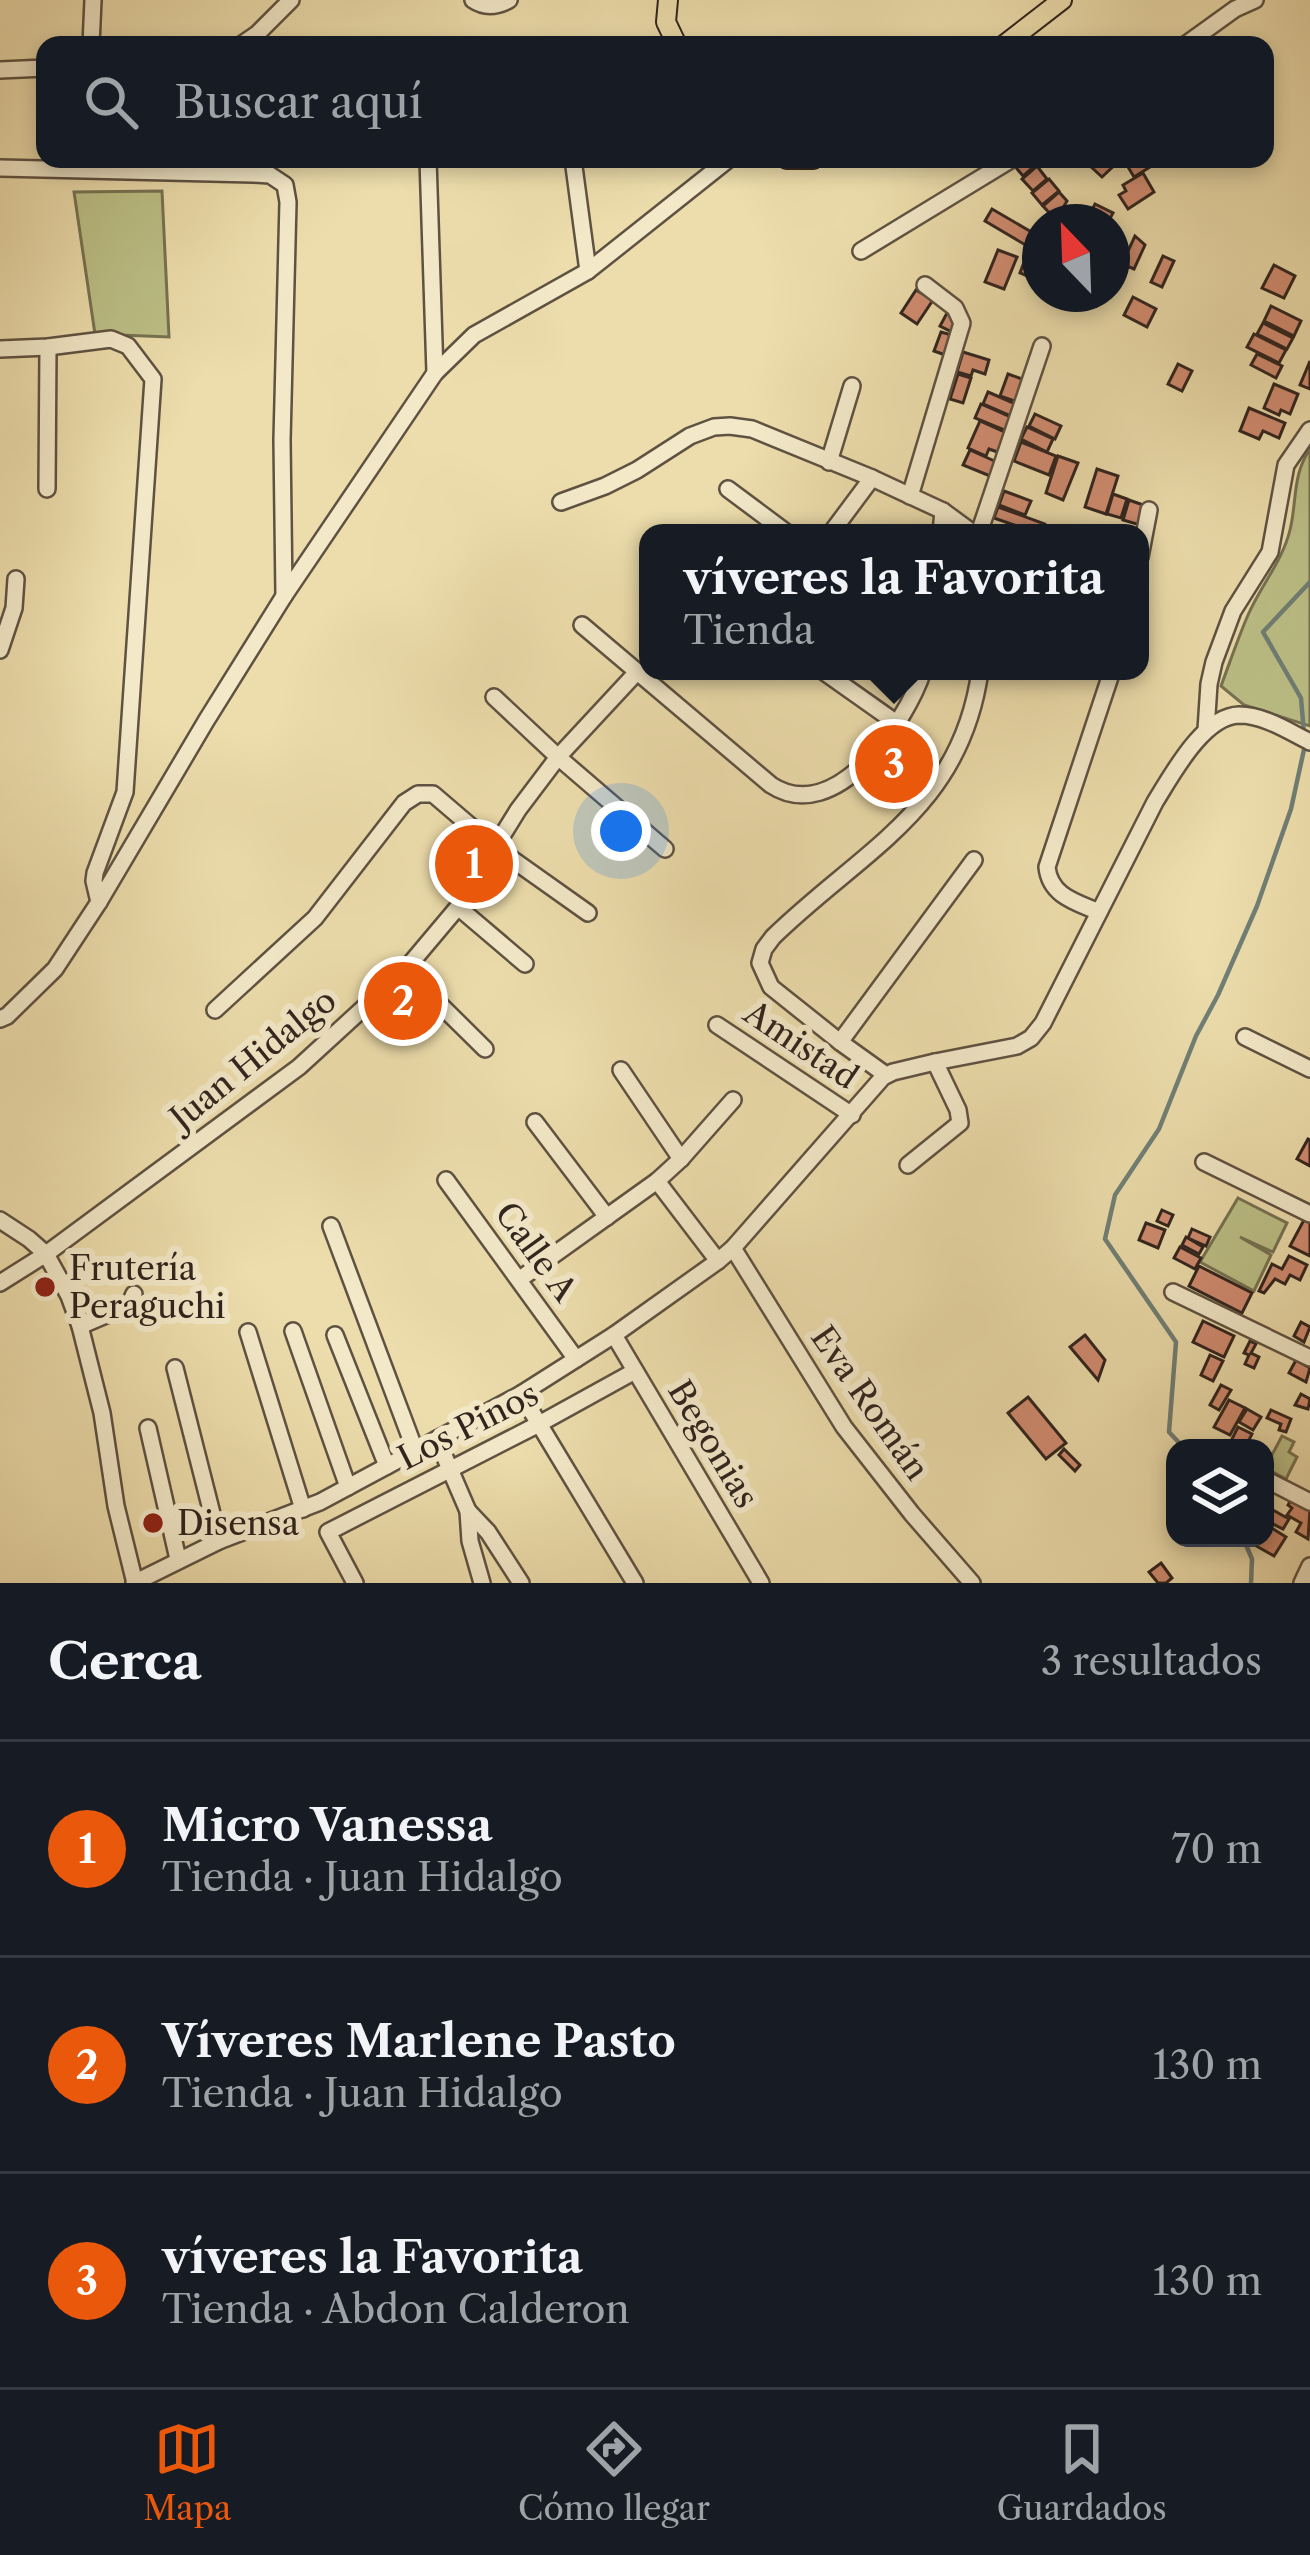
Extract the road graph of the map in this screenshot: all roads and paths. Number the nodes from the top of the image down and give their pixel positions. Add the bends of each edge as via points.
1 (93, 0) edge
2 (472, 0) edge
3 (509, 0) edge
4 (668, 0) edge
5 (1062, 0) edge
6 (1256, 0) edge
7 (285, 1) edge
8 (91, 36) edge
9 (254, 36) edge
10 (673, 36) edge
11 (1016, 36) edge
12 (1198, 36) edge
13 (36, 68) edge
14 (0, 70) edge
15 (0, 168) edge
16 (428, 168) edge
17 (574, 168) edge
18 (718, 168) edge
19 (997, 168) edge
20 (861, 251) dead end
21 (588, 271) junction
22 (925, 285) dead end
23 (1042, 346) dead end
24 (48, 347) junction
25 (0, 350) edge
26 (435, 373) junction
27 (852, 386) dead end
28 (1310, 430) edge
29 (829, 462) junction
30 (872, 478) junction
31 (47, 489) dead end
32 (728, 489) dead end
33 (910, 496) junction
34 (561, 502) dead end
35 (1149, 510) dead end
36 (943, 511) junction
37 (775, 524) edge
38 (838, 524) edge
39 (942, 524) edge
40 (962, 524) edge
41 (979, 524) edge
42 (1146, 524) edge
43 (16, 579) dead end
44 (284, 596) junction
45 (582, 625) dead end
46 (0, 650) edge
47 (637, 672) joint
48 (646, 680) edge
49 (837, 680) edge
50 (920, 680) edge
51 (978, 680) edge
52 (1109, 680) edge
53 (494, 698) dead end
54 (898, 724) junction
55 (1206, 730) junction
56 (1310, 742) edge
57 (558, 757) junction
58 (495, 847) junction
59 (665, 849) dead end
60 (974, 860) dead end
61 (99, 902) junction
62 (458, 907) junction
63 (1100, 912) junction
64 (588, 913) dead end
65 (526, 964) dead end
66 (405, 970) junction
67 (215, 1010) dead end
68 (0, 1019) edge
69 (718, 1024) dead end
70 (1245, 1037) dead end
71 (840, 1042) junction
72 (484, 1048) dead end
73 (935, 1062) junction
74 (1310, 1069) edge
75 (621, 1070) dead end
76 (886, 1075) junction
77 (734, 1100) dead end
78 (852, 1114) junction
79 (535, 1122) dead end
80 (681, 1159) junction
81 (1204, 1162) dead end
82 (908, 1166) dead end
83 (446, 1180) dead end
84 (657, 1181) junction
85 (1310, 1214) edge
86 (607, 1217) junction
87 (0, 1220) edge
88 (331, 1226) dead end
89 (733, 1248) junction
90 (46, 1254) junction
91 (718, 1261) junction
92 (520, 1280) junction
93 (0, 1283) edge
94 (1173, 1292) dead end
95 (134, 1294) dead end
96 (80, 1326) junction
97 (293, 1331) dead end
98 (248, 1332) dead end
99 (335, 1335) dead end
100 (614, 1336) junction
101 (1310, 1358) edge
102 (577, 1359) junction
103 (175, 1368) dead end
104 (635, 1372) junction
105 (521, 1394) junction
106 (539, 1424) junction
107 (148, 1428) dead end
108 (437, 1439) junction
109 (415, 1450) junction
110 (387, 1466) junction
111 (451, 1468) junction
112 (1274, 1484) edge
113 (348, 1487) junction
114 (1310, 1502) edge
115 (303, 1509) junction
116 (468, 1511) junction
117 (219, 1541) junction
118 (178, 1559) junction
119 (1310, 1566) edge
120 (135, 1583) edge
121 (355, 1583) edge
122 (482, 1583) edge
123 (521, 1583) edge
124 (634, 1583) edge
125 (761, 1583) edge
126 (971, 1583) edge
127 (1302, 1583) edge

1 - 8 street
2 - 3 street via 495,7
4 - 10 main road
5 - 11 main road
6 - 12 street
7 - 9 street
13 - 14 street
15 - 44 street via 254,174 285,185
16 - 26 street
17 - 21 street
18 - 21 street
19 - 20 street
21 - 26 street via 474,334
22 - 33 street via 962,323
23 - 41 street
24 - 25 street
24 - 31 street
24 - 61 street via 112,338 153,379 125,791 95,873
26 - 44 street
27 - 29 street
28 - 55 street via 1286,465 1270,552 1233,611 1214,662
29 - 30 street
29 - 34 street via 752,429 714,427
30 - 33 street
30 - 38 street
32 - 37 street
33 - 36 street
35 - 42 street
36 - 39 street
36 - 40 street
43 - 46 street
44 - 61 street
45 - 47 street
47 - 57 street, Juan Hidalgo
48 - 54 street via 771,785 797,796 842,781
49 - 54 street
50 - 54 street
51 - 71 street via 969,722 929,794 764,949 760,963 771,987
52 - 63 street via 1047,867 1061,895
53 - 57 street
55 - 56 street via 1238,715
55 - 63 street via 1155,802
57 - 58 street, Juan Hidalgo
57 - 59 street
58 - 62 street, Juan Hidalgo
58 - 64 street
58 - 67 street via 433,794 412,796 315,918
60 - 71 street
61 - 68 street via 55,968
62 - 65 street
62 - 66 street, Juan Hidalgo
63 - 73 street via 1031,1038
66 - 72 street
66 - 90 street, Juan Hidalgo via 299,1067
69 - 78 street, Amistad
70 - 74 street
71 - 76 street
73 - 76 street
73 - 82 street via 960,1123
75 - 80 street
76 - 78 street
77 - 80 street
78 - 89 street
79 - 86 street
80 - 84 street
81 - 85 street
83 - 92 street, Calle A
84 - 86 street
84 - 91 street
86 - 92 street
87 - 90 street
88 - 109 street
89 - 91 street
89 - 126 street, Eva Román via 844,1427
90 - 93 street, Juan Hidalgo
90 - 96 street
91 - 100 street
92 - 102 street, Calle A
94 - 101 street
95 - 96 street via 129,1305
96 - 120 street
97 - 113 street
98 - 115 street
99 - 110 street
100 - 102 street
100 - 104 street, Begonias
102 - 105 street
103 - 117 street
104 - 106 street, Los Pinos
104 - 125 street, Begonias
105 - 106 street
105 - 108 street
106 - 111 street, Los Pinos
106 - 124 street
107 - 118 street
108 - 109 street
108 - 111 street
109 - 110 street
110 - 113 street
111 - 116 street
111 - 121 street, Los Pinos via 328,1532
112 - 114 street
113 - 115 street
115 - 117 street
116 - 122 street
116 - 123 street
117 - 118 street
118 - 120 street
119 - 127 street

